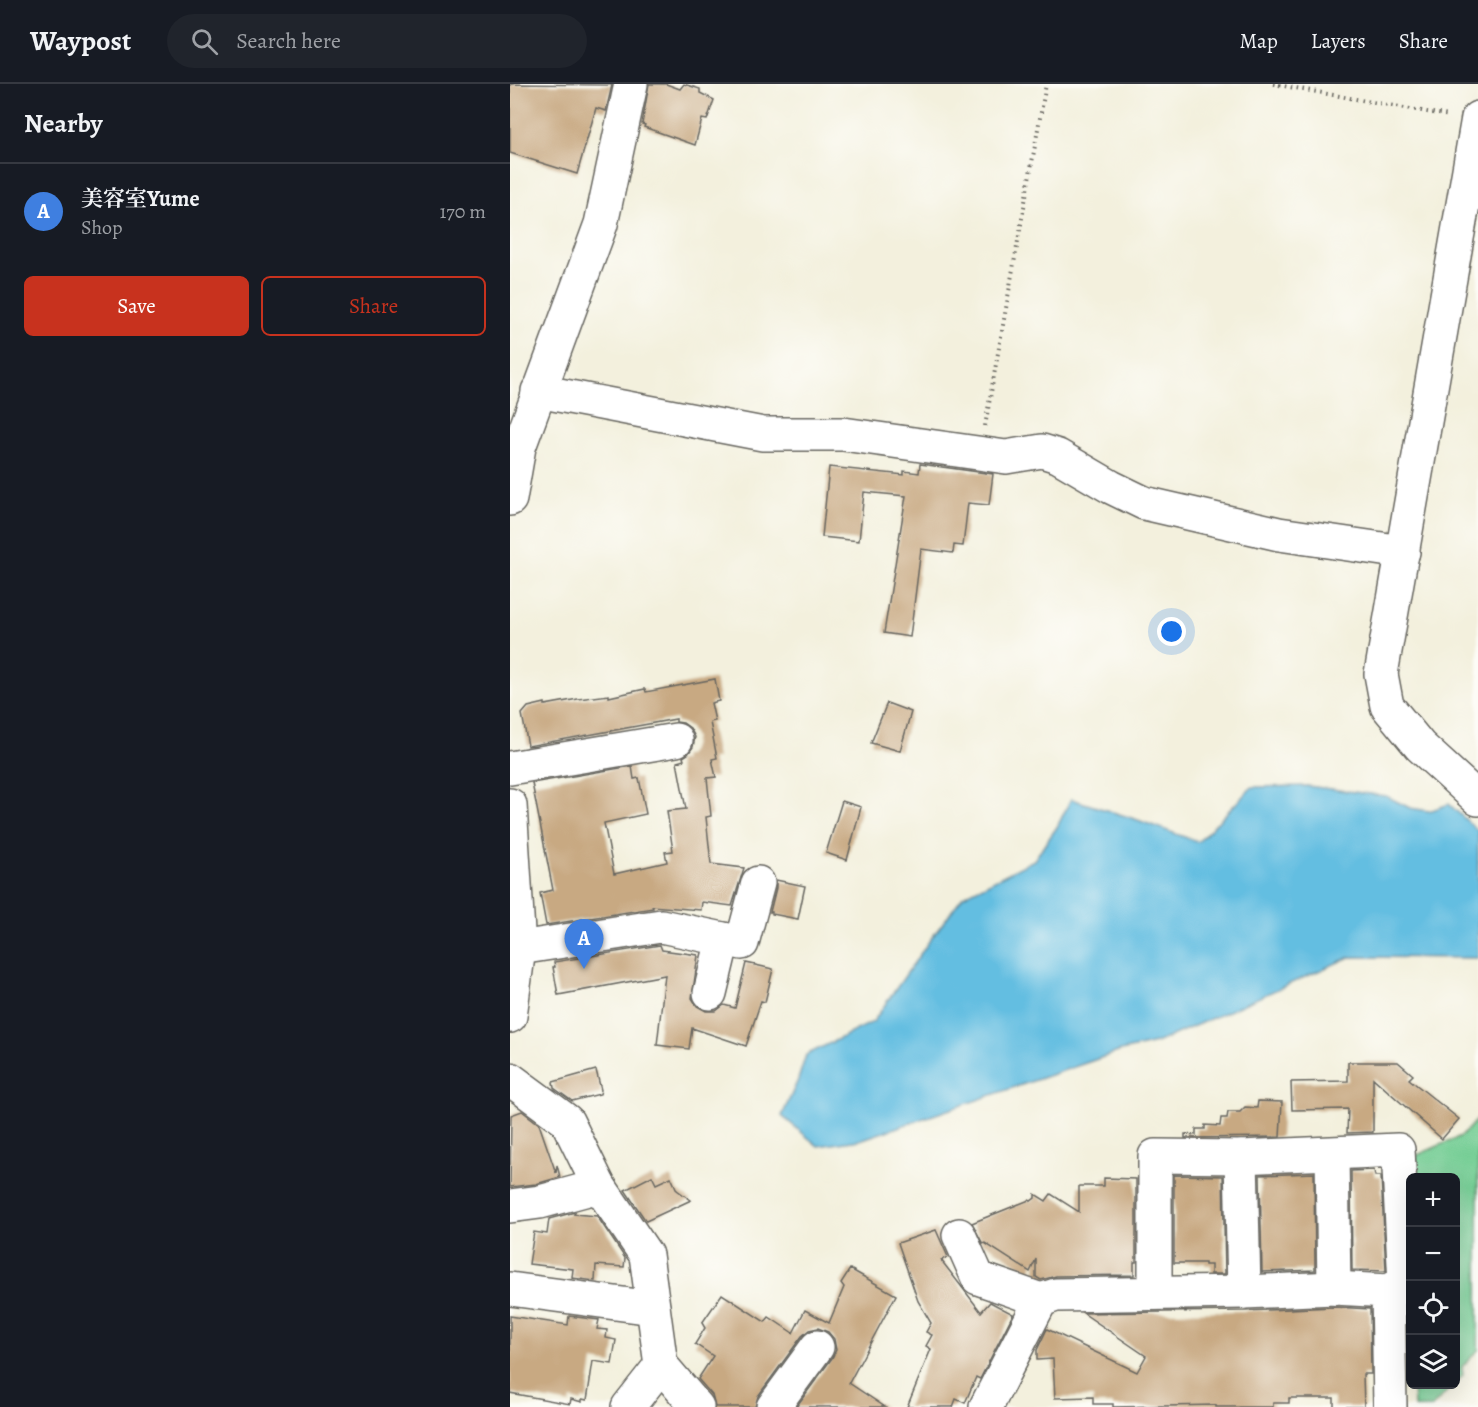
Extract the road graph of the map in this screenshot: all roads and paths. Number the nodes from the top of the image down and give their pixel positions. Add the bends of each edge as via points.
1 (631, 84) edge
2 (1046, 84) edge
3 (1273, 84) edge
4 (1478, 120) edge
5 (538, 391) junction
6 (980, 453) junction
7 (510, 499) edge
8 (1403, 552) junction
9 (676, 740) dead end
10 (510, 768) edge
11 (1478, 799) edge
12 (510, 805) edge
13 (758, 883) dead end
14 (723, 939) junction
15 (519, 948) junction
16 (710, 993) dead end
17 (510, 1016) edge
18 (510, 1079) edge
19 (1332, 1154) junction
20 (1241, 1157) junction
21 (599, 1186) junction
22 (510, 1206) edge
23 (959, 1235) dead end
24 (510, 1288) edge
25 (1334, 1288) junction
26 (1388, 1291) junction
27 (1244, 1292) junction
28 (1155, 1293) junction
29 (1041, 1300) junction
30 (653, 1308) junction
31 (817, 1347) dead end
32 (661, 1365) junction
33 (628, 1407) edge
34 (698, 1407) edge
35 (773, 1407) edge
36 (986, 1407) edge
37 (1390, 1407) edge

1 - 5 street via 601,224
2 - 6 path
3 - 4 path
4 - 8 street
5 - 6 street via 763,434 843,434
5 - 7 street via 519,447
6 - 8 street via 1006,457 1042,451 1144,502 1279,534
8 - 11 street via 1381,674 1387,706 1420,747
9 - 10 street
12 - 15 street
13 - 14 street via 742,943
14 - 15 street via 661,926
14 - 16 street
15 - 17 street
18 - 21 street via 567,1121
19 - 20 street
19 - 25 street
19 - 26 street via 1398,1150 1405,1283
20 - 27 street
20 - 28 street via 1155,1156
21 - 22 street
21 - 30 street via 646,1255
23 - 29 street via 978,1278
24 - 30 street
25 - 26 street
25 - 27 street
26 - 37 street
27 - 28 street
28 - 29 street via 1056,1295
29 - 36 street
30 - 32 street
31 - 35 street
32 - 33 street
32 - 34 street

